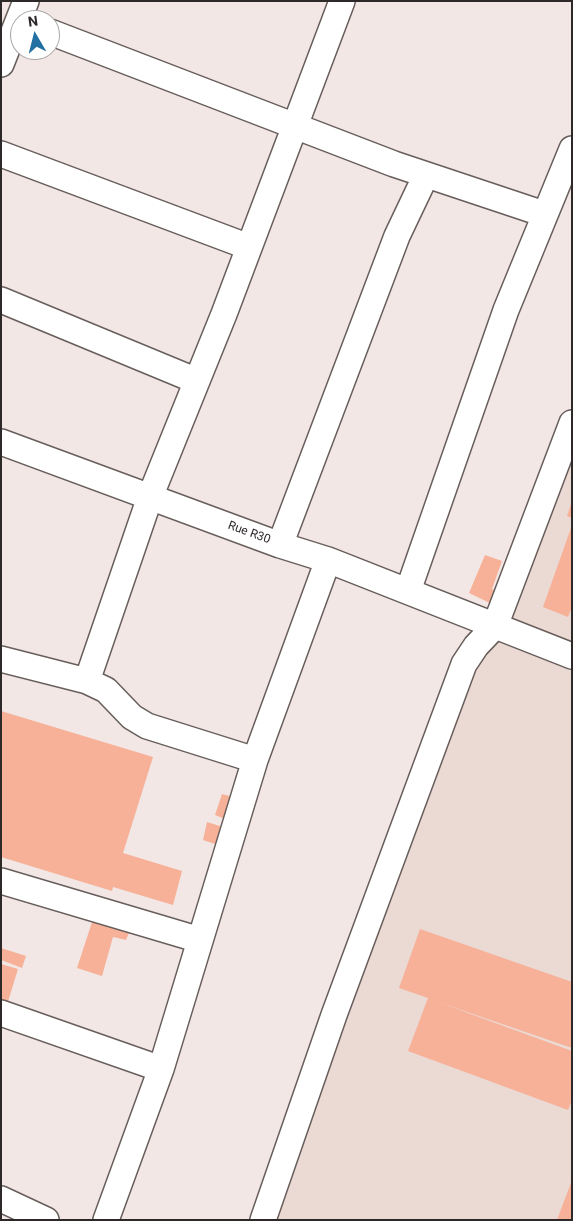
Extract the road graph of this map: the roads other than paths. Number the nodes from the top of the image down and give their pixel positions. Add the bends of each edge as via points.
1 (342, 1) edge
2 (60, 36) edge
3 (10, 43) edge
4 (1, 64) edge
5 (294, 125) junction
6 (572, 149) edge
7 (1, 154) edge
8 (426, 175) junction
9 (544, 214) junction
10 (249, 247) junction
11 (1, 300) edge
12 (197, 381) junction
13 (572, 423) edge
14 (1, 442) edge
15 (150, 497) junction
16 (280, 545) junction
17 (328, 560) junction
18 (408, 591) junction
19 (496, 626) junction
20 (572, 656) edge
21 (1, 659) edge
22 (87, 681) junction
23 (255, 760) junction
24 (1, 881) edge
25 (200, 940) junction
26 (1, 1013) edge
27 (161, 1069) junction
28 (1, 1199) edge
29 (33, 1217) edge
30 (106, 1220) edge
31 (263, 1220) edge

1 - 5 street
2 - 5 street
3 - 4 street
5 - 8 street
5 - 10 street
6 - 9 street
7 - 10 street
8 - 9 street
8 - 16 street via 397,236
9 - 18 street via 506,310
10 - 12 street
11 - 12 street
12 - 15 street
13 - 19 street
14 - 15 street, Rue R30
15 - 16 street, Rue R30
15 - 22 street
16 - 17 street, Rue R30
17 - 18 street, Rue R30
17 - 23 street
18 - 19 street, Rue R30
19 - 20 street, Rue R30
19 - 31 street via 464,664 334,1015
21 - 22 street
22 - 23 street via 106,690 132,717 147,726
23 - 25 street
24 - 25 street
25 - 27 street
26 - 27 street
27 - 30 street
28 - 29 street

